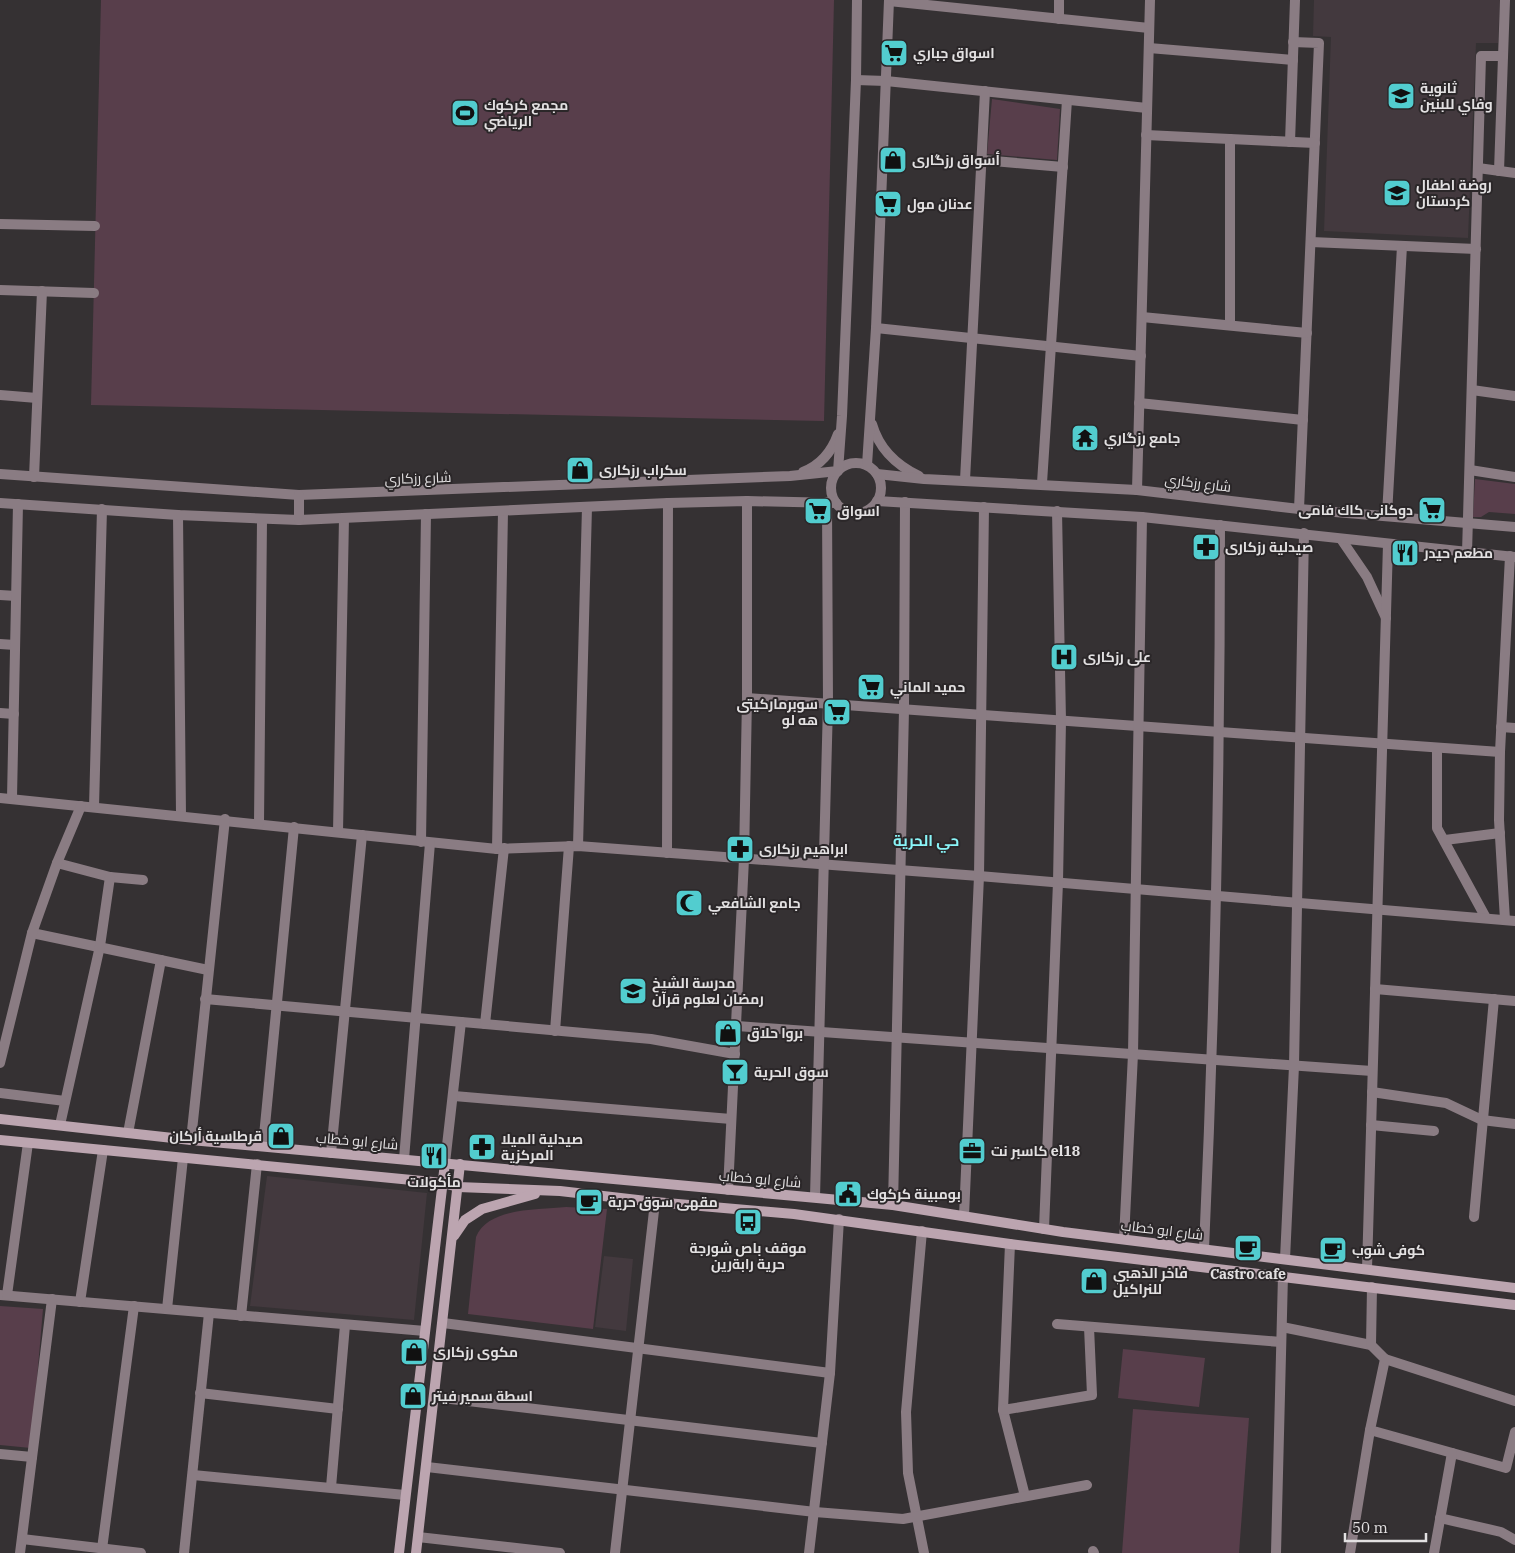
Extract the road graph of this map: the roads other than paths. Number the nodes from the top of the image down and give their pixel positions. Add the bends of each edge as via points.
1 (857, 0) edge
2 (889, 0) edge
3 (1060, 0) edge
4 (1150, 0) edge
5 (1295, 0) edge
6 (1505, 0) edge
7 (1059, 19) junction
8 (1149, 28) junction
9 (1293, 42) junction
10 (1148, 48) junction
11 (1503, 56) junction
12 (1293, 60) junction
13 (856, 80) junction
14 (886, 81) junction
15 (985, 91) junction
16 (1068, 100) junction
17 (1147, 108) junction
18 (1146, 135) junction
19 (1230, 139) junction
20 (1290, 142) junction
21 (1315, 143) junction
22 (982, 160) junction
23 (1063, 167) junction
24 (1478, 168) junction
25 (1499, 171) junction
26 (1515, 173) edge
27 (0, 224) edge
28 (95, 226) dead end
29 (1311, 242) junction
30 (1402, 246) junction
31 (1476, 249) junction
32 (0, 290) edge
33 (42, 291) junction
34 (94, 293) dead end
35 (1142, 317) junction
36 (1230, 325) junction
37 (876, 328) junction
38 (1307, 333) junction
39 (972, 338) junction
40 (1051, 346) junction
41 (1141, 356) junction
42 (1472, 390) junction
43 (0, 395) edge
44 (1515, 396) edge
45 (37, 398) junction
46 (1140, 403) junction
47 (842, 416) junction
48 (870, 418) junction
49 (1303, 420) junction
50 (867, 465) junction
51 (1470, 470) junction
52 (838, 471) junction
53 (0, 474) edge
54 (877, 474) junction
55 (790, 476) junction
56 (34, 477) junction
57 (1515, 477) edge
58 (924, 479) junction
59 (964, 480) junction
60 (1042, 483) junction
61 (1137, 490) junction
62 (299, 495) junction
63 (747, 501) junction
64 (877, 501) junction
65 (905, 502) junction
66 (0, 503) edge
67 (668, 503) junction
68 (831, 503) junction
69 (18, 504) junction
70 (587, 507) junction
71 (984, 507) junction
72 (102, 509) junction
73 (1299, 509) junction
74 (503, 511) junction
75 (1057, 511) junction
76 (426, 514) junction
77 (178, 515) junction
78 (1387, 515) junction
79 (1142, 517) junction
80 (344, 518) junction
81 (262, 520) junction
82 (299, 520) junction
83 (1468, 524) junction
84 (1220, 525) junction
85 (1515, 527) edge
86 (1304, 533) junction
87 (1341, 539) junction
88 (1388, 544) junction
89 (1467, 553) junction
90 (1512, 557) edge
91 (0, 595) edge
92 (16, 596) junction
93 (1387, 621) junction
94 (0, 644) edge
95 (15, 645) junction
96 (747, 698) junction
97 (828, 704) junction
98 (904, 710) junction
99 (0, 713) edge
100 (14, 714) junction
101 (980, 715) junction
102 (1061, 721) junction
103 (1140, 726) junction
104 (1501, 727) junction
105 (1515, 728) edge
106 (1220, 732) junction
107 (1301, 738) junction
108 (1382, 744) junction
109 (1437, 748) junction
110 (1500, 752) junction
111 (0, 798) edge
112 (12, 798) junction
113 (81, 806) junction
114 (94, 807) junction
115 (181, 815) junction
116 (225, 819) junction
117 (259, 823) junction
118 (294, 827) junction
119 (338, 832) junction
120 (1500, 833) junction
121 (362, 835) junction
122 (1445, 840) junction
123 (426, 842) junction
124 (573, 846) junction
125 (500, 848) junction
126 (666, 853) junction
127 (744, 859) junction
128 (57, 863) junction
129 (824, 865) junction
130 (900, 871) junction
131 (979, 876) junction
132 (110, 877) junction
133 (143, 880) dead end
134 (1058, 882) junction
135 (1135, 889) junction
136 (1215, 896) junction
137 (1298, 902) junction
138 (1378, 909) junction
139 (1486, 918) junction
140 (1510, 920) edge
141 (32, 933) junction
142 (100, 946) junction
143 (161, 960) junction
144 (208, 970) junction
145 (1375, 989) junction
146 (204, 999) junction
147 (1494, 999) junction
148 (1515, 1001) edge
149 (277, 1006) junction
150 (345, 1012) junction
151 (417, 1018) junction
152 (461, 1022) junction
153 (485, 1024) junction
154 (736, 1026) junction
155 (555, 1031) junction
156 (818, 1032) junction
157 (896, 1038) junction
158 (971, 1043) junction
159 (1052, 1049) junction
160 (735, 1054) junction
161 (1134, 1054) junction
162 (1213, 1060) junction
163 (0, 1064) edge
164 (1294, 1066) junction
165 (1372, 1071) junction
166 (1372, 1092) junction
167 (0, 1093) edge
168 (454, 1096) junction
169 (65, 1101) junction
170 (0, 1119) edge
171 (730, 1119) junction
172 (1482, 1120) junction
173 (1515, 1124) edge
174 (60, 1125) junction
175 (1371, 1125) junction
176 (1434, 1131) dead end
177 (128, 1132) junction
178 (0, 1140) edge
179 (190, 1140) junction
180 (28, 1143) junction
181 (263, 1146) junction
182 (103, 1150) junction
183 (331, 1153) junction
184 (183, 1158) junction
185 (404, 1159) junction
186 (445, 1163) junction
187 (257, 1164) junction
188 (460, 1164) junction
189 (443, 1183) junction
190 (458, 1187) junction
191 (560, 1190) junction
192 (728, 1190) junction
193 (795, 1195) junction
194 (815, 1197) junction
195 (655, 1202) junction
196 (893, 1205) junction
197 (794, 1214) junction
198 (964, 1216) junction
199 (1474, 1217) dead end
200 (839, 1219) junction
201 (1044, 1229) junction
202 (922, 1231) junction
203 (453, 1236) junction
204 (1124, 1239) junction
205 (1010, 1244) junction
206 (1204, 1249) junction
207 (1250, 1255) junction
208 (1285, 1259) junction
209 (1367, 1269) junction
210 (1249, 1271) junction
211 (1283, 1275) junction
212 (1372, 1287) junction
213 (1515, 1288) edge
214 (4, 1295) edge
215 (52, 1299) junction
216 (80, 1302) junction
217 (1515, 1305) edge
218 (134, 1306) junction
219 (167, 1309) junction
220 (209, 1313) junction
221 (241, 1316) junction
222 (345, 1324) junction
223 (443, 1324) junction
224 (1057, 1324) dead end
225 (1089, 1327) junction
226 (1282, 1327) junction
227 (425, 1332) junction
228 (1281, 1342) junction
229 (1370, 1344) junction
230 (639, 1349) junction
231 (1385, 1359) junction
232 (830, 1373) junction
233 (200, 1393) junction
234 (434, 1397) junction
235 (1515, 1401) edge
236 (338, 1409) junction
237 (1003, 1410) junction
238 (630, 1421) junction
239 (1370, 1430) junction
240 (1515, 1432) edge
241 (822, 1443) junction
242 (1452, 1453) junction
243 (0, 1454) edge
244 (32, 1457) junction
245 (1512, 1457) edge
246 (427, 1467) junction
247 (193, 1475) junction
248 (1087, 1484) dead end
249 (331, 1488) junction
250 (623, 1490) junction
251 (405, 1496) junction
252 (1025, 1496) junction
253 (815, 1512) junction
254 (916, 1517) junction
255 (1440, 1518) junction
256 (418, 1537) junction
257 (22, 1539) junction
258 (1515, 1540) edge
259 (102, 1548) junction
260 (20, 1553) edge
261 (141, 1553) edge
262 (184, 1553) edge
263 (399, 1553) edge
264 (416, 1553) edge
265 (560, 1553) edge
266 (615, 1553) edge
267 (810, 1553) edge
268 (924, 1553) edge
269 (1276, 1553) edge
270 (1350, 1553) edge
271 (1434, 1553) edge

1 - 13 street
2 - 7 street
2 - 14 street
3 - 7 street
4 - 8 street
5 - 9 street
6 - 11 street
7 - 8 street
8 - 10 street
9 - 12 street
9 - 21 street via 1319,44
10 - 12 street
10 - 17 street
11 - 24 street via 1481,56
11 - 25 street
12 - 20 street
13 - 14 street
13 - 47 street
14 - 15 street
14 - 37 street
15 - 16 street
15 - 22 street
16 - 17 street
16 - 23 street
17 - 18 street
18 - 19 street
18 - 35 street
19 - 20 street
19 - 36 street
20 - 21 street
21 - 29 street
22 - 23 street
22 - 39 street
23 - 40 street
24 - 25 street
24 - 31 street
25 - 26 street
27 - 28 street
29 - 30 street
29 - 38 street
30 - 31 street
30 - 78 street
31 - 42 street
32 - 33 street
33 - 34 street
33 - 45 street
35 - 36 street
35 - 41 street
36 - 38 street
37 - 39 street
37 - 48 street
38 - 49 street
39 - 40 street
39 - 59 street
40 - 41 street
40 - 60 street
41 - 46 street
42 - 44 street
42 - 51 street
43 - 45 street
45 - 56 street
46 - 49 street
46 - 61 street
47 - 52 street
47 - 55 street via 835,442 826,455 815,466
48 - 50 street
48 - 58 street via 878,441 887,454
49 - 73 street
50 - 52 street via 852,463
50 - 54 street
51 - 57 street
51 - 83 street
52 - 55 street, شارع رزكاري
52 - 68 street via 831,486
53 - 56 street, شارع رزكاري
54 - 58 street, شارع رزكاري
54 - 64 street via 881,487
55 - 62 street, شارع رزكاري
56 - 62 street, شارع رزكاري
58 - 59 street, شارع رزكاري
59 - 60 street, شارع رزكاري
60 - 61 street, شارع رزكاري
61 - 73 street, شارع رزكاري
62 - 82 street
63 - 67 street
63 - 68 street
63 - 96 street
64 - 65 street
64 - 68 street via 871,508 857,512
65 - 71 street
65 - 98 street
66 - 69 street
67 - 70 street
67 - 126 street
68 - 97 street
69 - 72 street
69 - 92 street
70 - 74 street
70 - 124 street
71 - 75 street
71 - 101 street
72 - 77 street
72 - 114 street
73 - 78 street, شارع رزكاري
74 - 76 street
74 - 125 street
75 - 79 street
75 - 102 street
76 - 80 street
76 - 123 street
77 - 81 street
77 - 115 street
78 - 83 street, شارع رزكاري
79 - 84 street
79 - 103 street
80 - 82 street
80 - 119 street
81 - 82 street
81 - 117 street
83 - 85 street, شارع رزكاري
83 - 89 street
84 - 86 street
84 - 106 street
86 - 87 street
86 - 107 street
87 - 88 street
87 - 93 street via 1367,577
88 - 89 street
88 - 93 street
89 - 90 street
90 - 104 street
91 - 92 street
92 - 95 street
93 - 108 street
94 - 95 street
95 - 100 street
96 - 97 street
96 - 127 street
97 - 98 street
97 - 129 street
98 - 101 street
98 - 130 street
99 - 100 street
100 - 112 street
101 - 102 street
101 - 131 street
102 - 103 street
102 - 134 street
103 - 106 street
103 - 135 street
104 - 105 street
104 - 110 street
106 - 107 street
106 - 136 street
107 - 108 street
107 - 137 street
108 - 109 street
108 - 138 street
109 - 110 street
109 - 122 street via 1437,828
110 - 120 street
111 - 112 street
112 - 113 street
113 - 114 street
113 - 128 street
114 - 115 street
115 - 116 street
116 - 117 street
116 - 144 street
117 - 118 street
118 - 119 street
118 - 149 street
119 - 121 street
120 - 122 street
120 - 140 street
121 - 123 street
121 - 150 street
122 - 139 street
123 - 125 street
123 - 151 street
124 - 125 street
124 - 126 street
124 - 155 street
125 - 153 street
126 - 127 street
127 - 129 street
127 - 154 street
128 - 132 street
128 - 141 street
129 - 130 street
129 - 156 street
130 - 131 street
130 - 157 street
131 - 134 street
131 - 158 street
132 - 133 street
132 - 142 street
134 - 135 street
134 - 159 street
135 - 136 street
135 - 161 street
136 - 137 street
136 - 162 street
137 - 138 street
137 - 164 street
138 - 139 street
138 - 145 street
139 - 140 street
141 - 142 street
141 - 163 street
142 - 143 street
142 - 169 street
143 - 144 street
143 - 177 street
144 - 146 street
145 - 147 street
145 - 165 street
146 - 149 street
146 - 179 street
147 - 148 street
147 - 172 street
149 - 150 street
149 - 181 street
150 - 151 street
150 - 183 street
151 - 152 street
151 - 185 street
152 - 153 street
152 - 168 street
153 - 155 street
154 - 156 street
154 - 160 street
155 - 160 street via 651,1039
156 - 157 street
156 - 194 street
157 - 158 street
157 - 196 street
158 - 159 street
158 - 198 street
159 - 161 street
159 - 201 street
160 - 171 street
161 - 162 street
161 - 204 street
162 - 164 street
162 - 206 street
164 - 165 street
164 - 208 street
165 - 166 street
166 - 172 street via 1446,1103
166 - 175 street
167 - 169 street
168 - 171 street
168 - 186 street
169 - 174 street
170 - 174 main road, شارع ابو خطاب
171 - 192 street
172 - 173 street
172 - 199 street
174 - 177 main road, شارع ابو خطاب
175 - 176 street
175 - 209 street
177 - 179 main road, شارع ابو خطاب
178 - 180 main road
179 - 181 main road, شارع ابو خطاب
180 - 182 main road
180 - 214 street
181 - 183 main road, شارع ابو خطاب
182 - 184 main road
182 - 216 street
183 - 185 main road, شارع ابو خطاب
184 - 187 main road
184 - 219 street
185 - 186 main road, شارع ابو خطاب
186 - 188 main road, شارع ابو خطاب
186 - 189 main road
187 - 189 main road
187 - 221 street
188 - 190 main road
188 - 192 main road, شارع ابو خطاب
189 - 190 main road
189 - 227 main road
190 - 191 main road
190 - 203 main road
191 - 195 main road
191 - 203 main road via 482,1208 465,1220
192 - 193 main road, شارع ابو خطاب
193 - 194 main road, شارع ابو خطاب
193 - 197 main road
194 - 196 main road, شارع ابو خطاب
195 - 197 main road
195 - 230 street
196 - 198 main road, شارع ابو خطاب
197 - 200 main road
198 - 201 main road, شارع ابو خطاب
200 - 202 main road
200 - 232 street
201 - 204 main road, شارع ابو خطاب
202 - 205 main road
202 - 254 street via 906,1412 908,1472
203 - 223 main road
204 - 206 main road, شارع ابو خطاب
205 - 210 main road
205 - 237 street
206 - 207 main road, شارع ابو خطاب
207 - 208 main road, شارع ابو خطاب
207 - 210 main road
208 - 209 main road, شارع ابو خطاب
209 - 213 main road, شارع ابو خطاب
210 - 211 main road
211 - 212 main road
211 - 226 street
212 - 217 main road
212 - 229 street
214 - 215 street
215 - 216 street
215 - 244 street
216 - 218 street
218 - 219 street
218 - 259 street
219 - 220 street
220 - 221 street
220 - 233 street
221 - 222 street
222 - 227 street
222 - 236 street
223 - 230 street
223 - 234 main road
224 - 225 street
225 - 228 street
225 - 237 street via 1092,1395
226 - 228 street
226 - 229 street
227 - 251 main road
228 - 269 street
229 - 231 street
230 - 232 street
230 - 238 street
231 - 235 street
231 - 239 street
232 - 241 street
233 - 236 street
233 - 247 street
234 - 238 street
234 - 246 main road
236 - 249 street
237 - 252 street
238 - 241 street
238 - 250 street
239 - 242 street
239 - 270 street
240 - 245 street
241 - 253 street
242 - 245 street via 1506,1468
242 - 255 street
243 - 244 street
244 - 257 street
246 - 250 street
246 - 256 main road
247 - 249 street
247 - 262 street
248 - 252 street
249 - 251 street
250 - 253 street
250 - 266 street
251 - 263 main road
252 - 254 street
253 - 254 street via 904,1519
253 - 267 street
254 - 268 street
255 - 258 street via 1501,1532
255 - 271 street
256 - 264 main road
256 - 265 street
257 - 259 street
257 - 260 street
259 - 261 street

